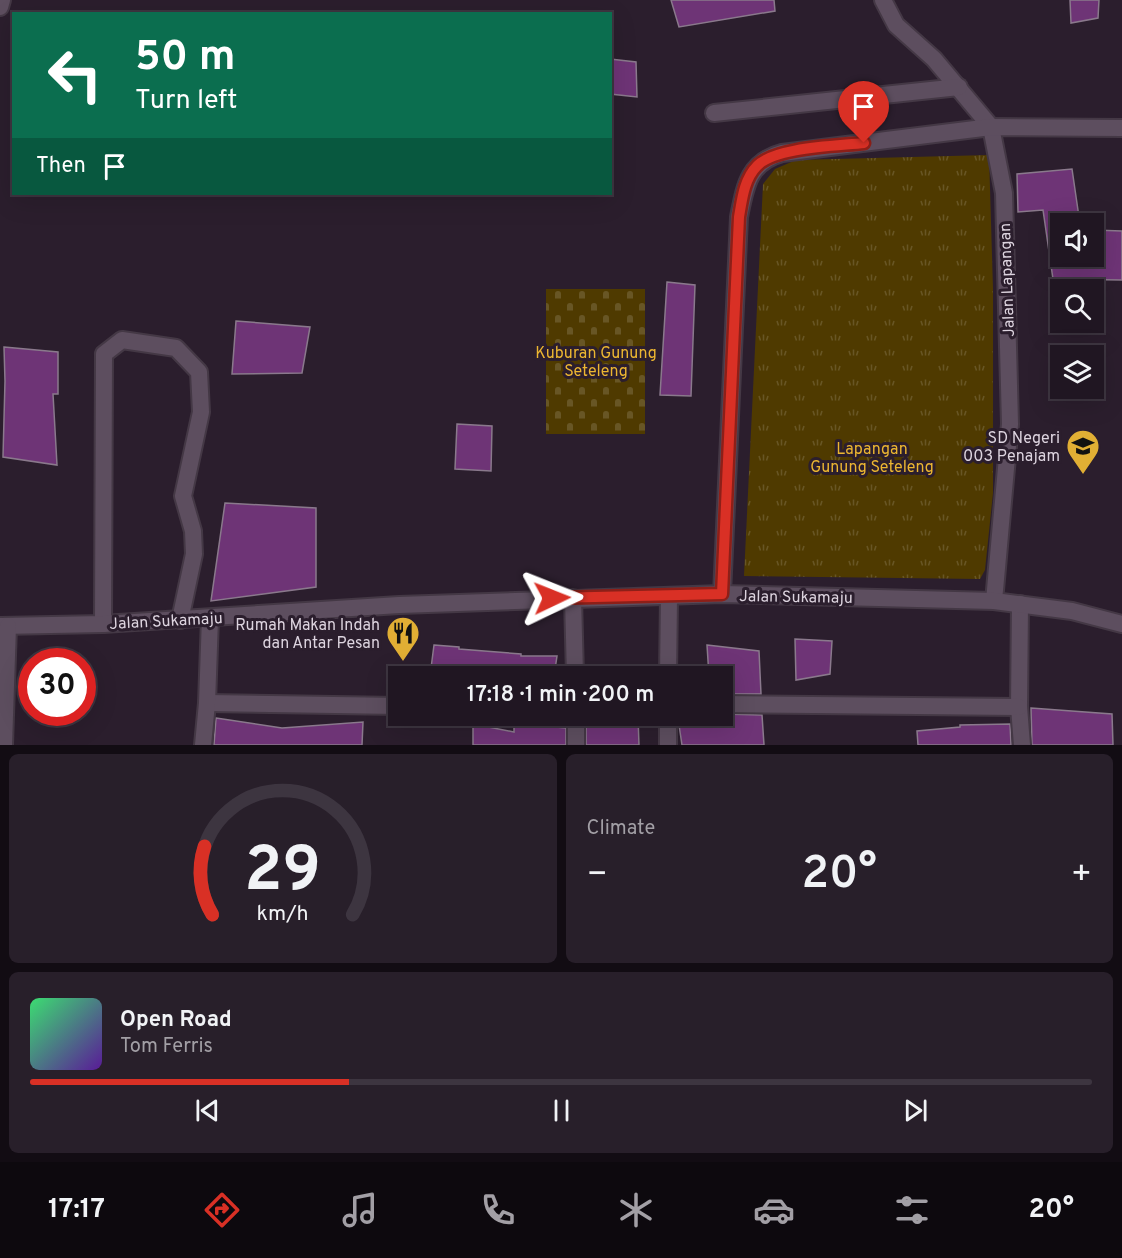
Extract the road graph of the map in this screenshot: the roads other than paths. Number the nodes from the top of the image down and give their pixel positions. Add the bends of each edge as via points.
1 (2, 0) edge
2 (884, 0) edge
3 (0, 7) edge
4 (959, 87) junction
5 (714, 113) dead end
6 (991, 127) junction
7 (1122, 128) edge
8 (722, 594) junction
9 (669, 597) junction
10 (573, 598) junction
11 (994, 601) junction
12 (1020, 604) junction
13 (210, 618) junction
14 (180, 620) junction
15 (103, 624) junction
16 (1122, 624) edge
17 (4, 626) edge
18 (575, 666) edge
19 (668, 666) edge
20 (207, 704) junction
21 (733, 704) edge
22 (388, 706) edge
23 (1019, 707) junction
24 (576, 726) edge
25 (668, 726) edge
26 (4, 745) edge
27 (203, 745) edge
28 (576, 745) edge
29 (668, 745) edge
30 (1022, 745) edge

1 - 3 street
2 - 4 street, Jalan Lapangan via 896,25
4 - 5 street
4 - 6 street, Jalan Lapangan
6 - 7 street
6 - 8 street via 782,153 770,156 750,176 739,217
6 - 11 street, Jalan Lapangan via 1004,193 1010,424
8 - 9 street, Jalan Sukamaju
8 - 11 street, Jalan Sukamaju
9 - 10 street, Jalan Sukamaju
9 - 19 street
10 - 13 street, Jalan Sukamaju
10 - 18 street
11 - 12 street, Jalan Sukamaju
12 - 16 street, Jalan Sukamaju via 1072,611
12 - 23 street
13 - 14 street, Jalan Sukamaju
13 - 20 street
14 - 15 street, Jalan Sukamaju
14 - 15 street via 194,554 193,531 183,496 201,412 200,372 176,348 122,340 104,354
15 - 17 street, Jalan Sukamaju
17 - 26 street
20 - 22 street
20 - 27 street
21 - 23 street
23 - 30 street
24 - 28 street
25 - 29 street

